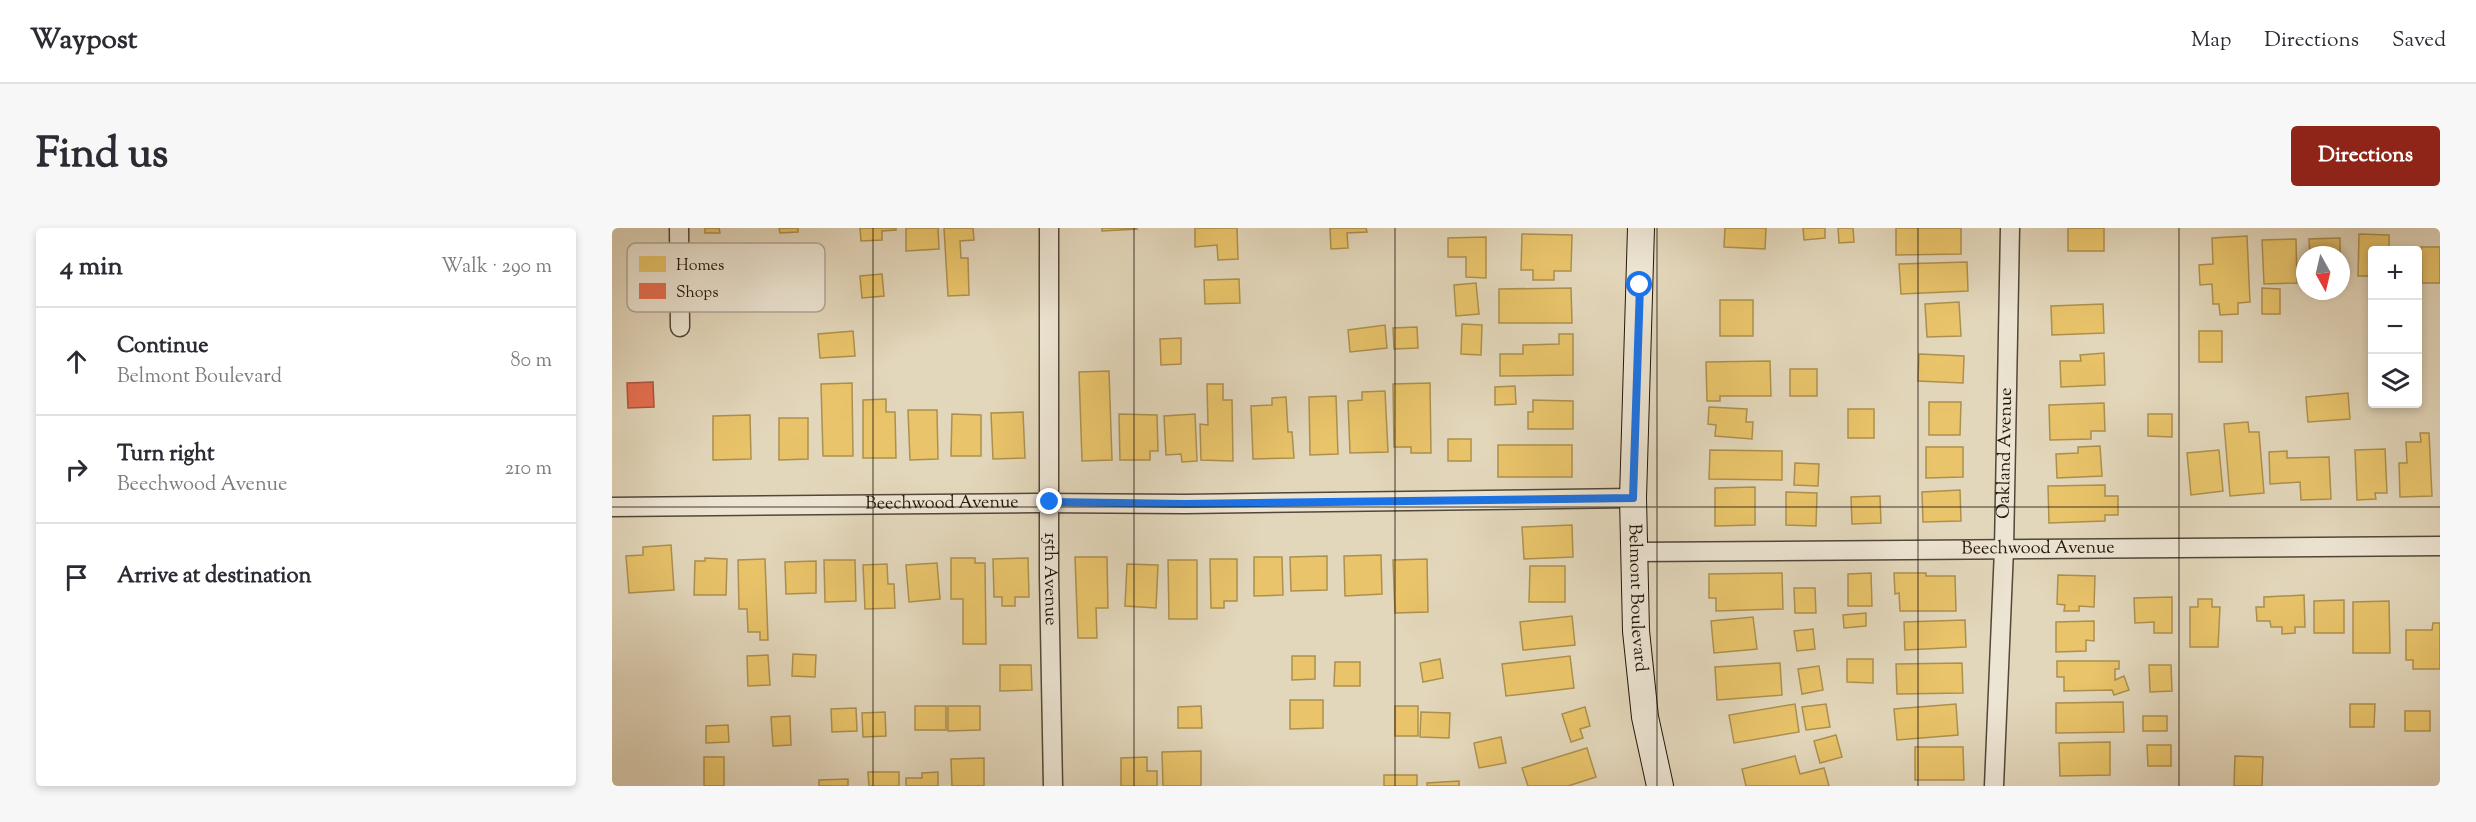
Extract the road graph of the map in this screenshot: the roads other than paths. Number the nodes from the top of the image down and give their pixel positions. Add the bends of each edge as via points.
1 (679, 228) edge
2 (1049, 228) edge
3 (1641, 228) edge
4 (2010, 228) edge
5 (679, 243) edge
6 (680, 312) edge
7 (680, 327) dead end
8 (1633, 498) junction
9 (1050, 502) junction
10 (612, 507) edge
11 (2440, 546) edge
12 (2004, 549) junction
13 (1634, 552) junction
14 (1053, 786) edge
15 (1660, 786) edge
16 (1994, 786) edge

1 - 5 street
2 - 9 street, 15th Avenue
3 - 8 street, Belmont Boulevard
4 - 12 street, Oakland Avenue
6 - 7 street
8 - 9 street, Beechwood Avenue via 1208,504
8 - 13 street, Belmont Boulevard
9 - 10 street, Beechwood Avenue
9 - 14 street, 15th Avenue
11 - 12 street, Beechwood Avenue
12 - 13 street, Beechwood Avenue
12 - 16 street, Oakland Avenue
13 - 15 street, Belmont Boulevard via 1636,631 1645,717

